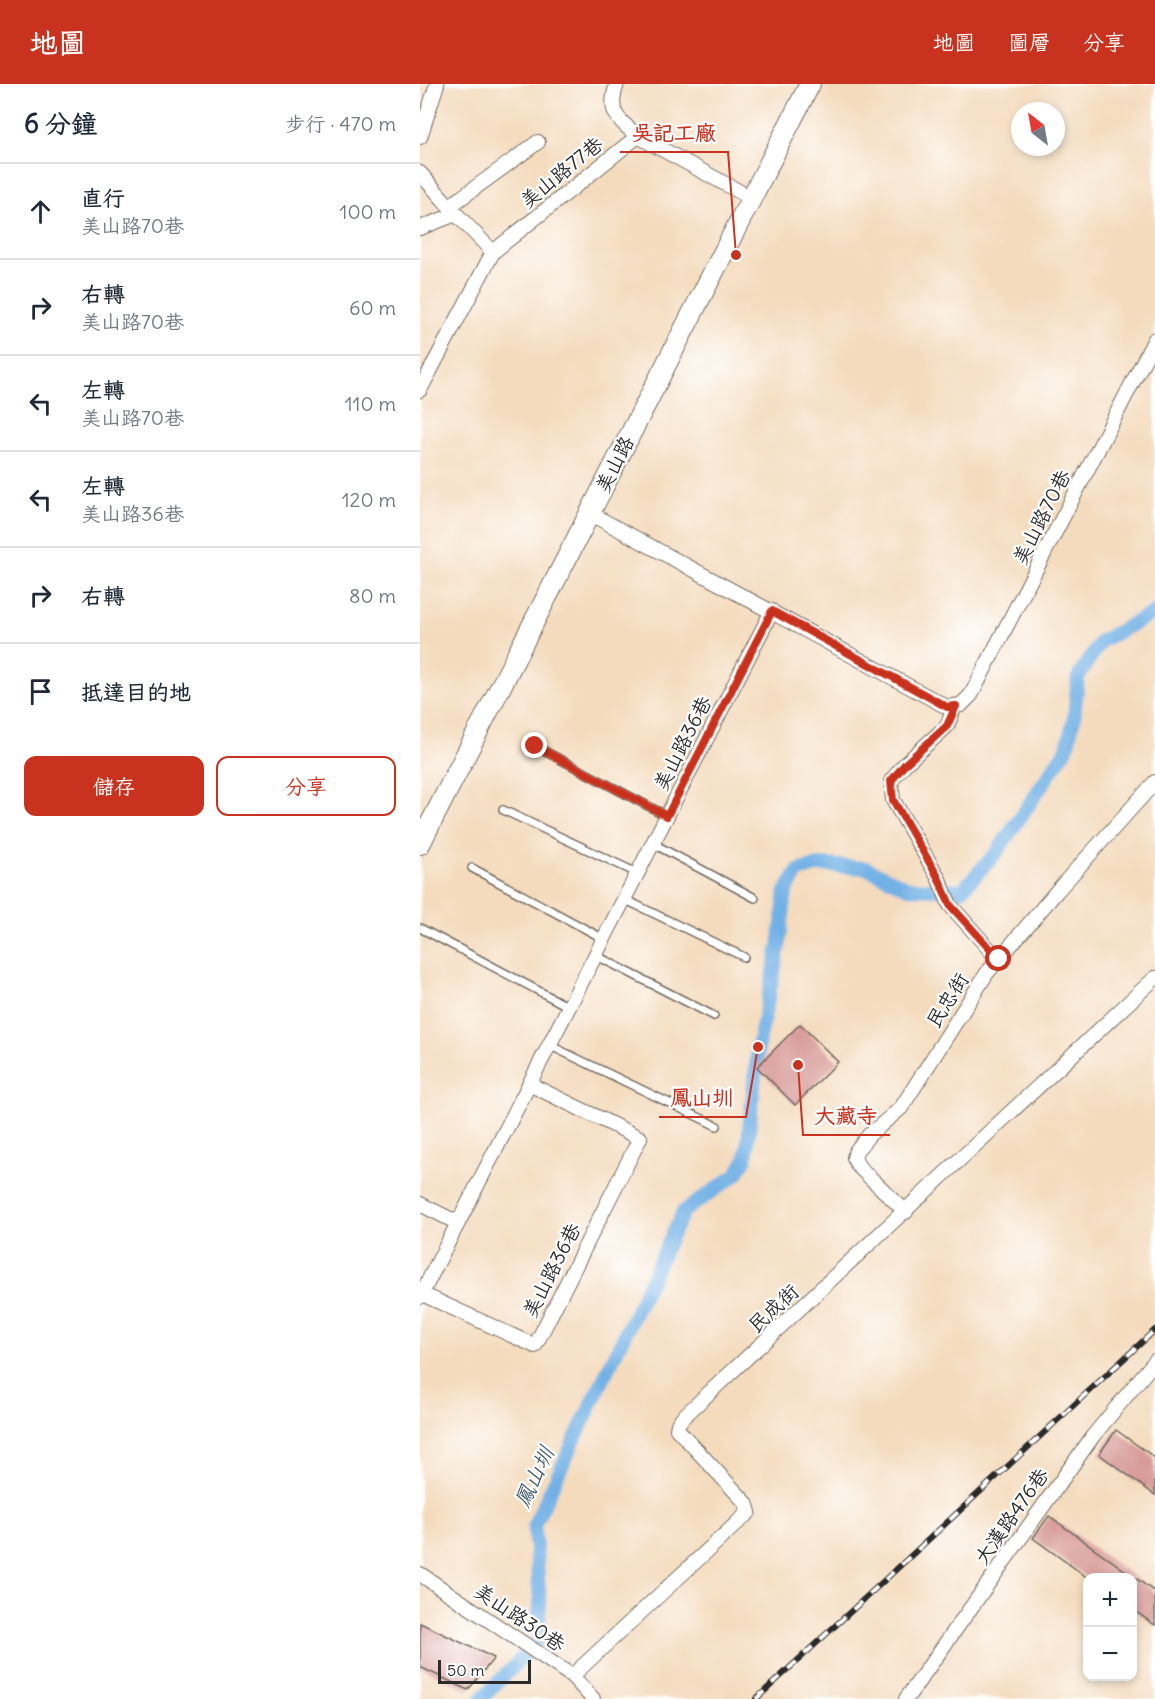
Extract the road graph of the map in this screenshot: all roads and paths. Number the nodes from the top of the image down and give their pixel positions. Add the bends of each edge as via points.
1 (437, 84) edge
2 (617, 84) edge
3 (810, 84) edge
4 (638, 135) junction
5 (420, 137) edge
6 (538, 142) dead end
7 (420, 173) edge
8 (751, 198) junction
9 (453, 210) junction
10 (420, 228) edge
11 (493, 252) junction
12 (1155, 339) edge
13 (420, 390) edge
14 (589, 513) junction
15 (772, 611) junction
16 (956, 706) junction
17 (535, 746) dead end
18 (1155, 782) edge
19 (503, 810) dead end
20 (667, 816) junction
21 (652, 843) junction
22 (420, 844) edge
23 (472, 868) dead end
24 (637, 873) junction
25 (755, 898) dead end
26 (624, 900) junction
27 (420, 928) edge
28 (604, 939) junction
29 (595, 955) junction
30 (744, 957) dead end
31 (999, 959) junction
32 (1155, 978) edge
33 (569, 1007) junction
34 (714, 1016) dead end
35 (549, 1045) junction
36 (529, 1084) junction
37 (717, 1125) dead end
38 (420, 1204) edge
39 (906, 1212) junction
40 (458, 1223) junction
41 (421, 1296) edge
42 (1155, 1361) edge
43 (420, 1574) edge
44 (572, 1676) junction
45 (593, 1699) edge
46 (906, 1699) edge

1 - 5 street
2 - 4 street via 612,99 618,120
3 - 8 street, 美山路
4 - 8 street
4 - 11 street, 美山路77巷
6 - 9 street
7 - 9 street
8 - 14 street, 美山路
9 - 10 street
9 - 11 street
11 - 13 street, 美山路77巷
12 - 16 street, 美山路70巷 via 971,695
14 - 15 street
14 - 22 street, 美山路
15 - 16 street via 947,707
15 - 20 street, 美山路36巷
16 - 31 street, 美山路70巷 via 947,726 891,781 893,800 950,905
17 - 20 lane
18 - 31 street, 民忠街
19 - 24 lane
20 - 21 street, 美山路36巷
21 - 24 street, 美山路36巷
21 - 25 lane
23 - 28 lane
24 - 26 street, 美山路36巷
26 - 28 street, 美山路36巷
26 - 30 lane
27 - 33 lane
28 - 29 street, 美山路36巷
29 - 33 street, 美山路36巷
29 - 34 lane
31 - 39 street, 民忠街 via 901,1108 856,1151 858,1166
32 - 39 street, 民成街
33 - 35 street, 美山路36巷
35 - 36 street, 美山路36巷
35 - 37 lane
36 - 40 street, 美山路36巷
36 - 41 street, 美山路36巷 via 640,1138 535,1346
38 - 40 street
39 - 44 street, 民成街 via 678,1424 677,1429 746,1503 749,1512
40 - 41 street, 美山路36巷
42 - 46 street, 大漢路476巷 via 1093,1436
43 - 44 street, 美山路30巷
44 - 45 street, 美山路30巷

